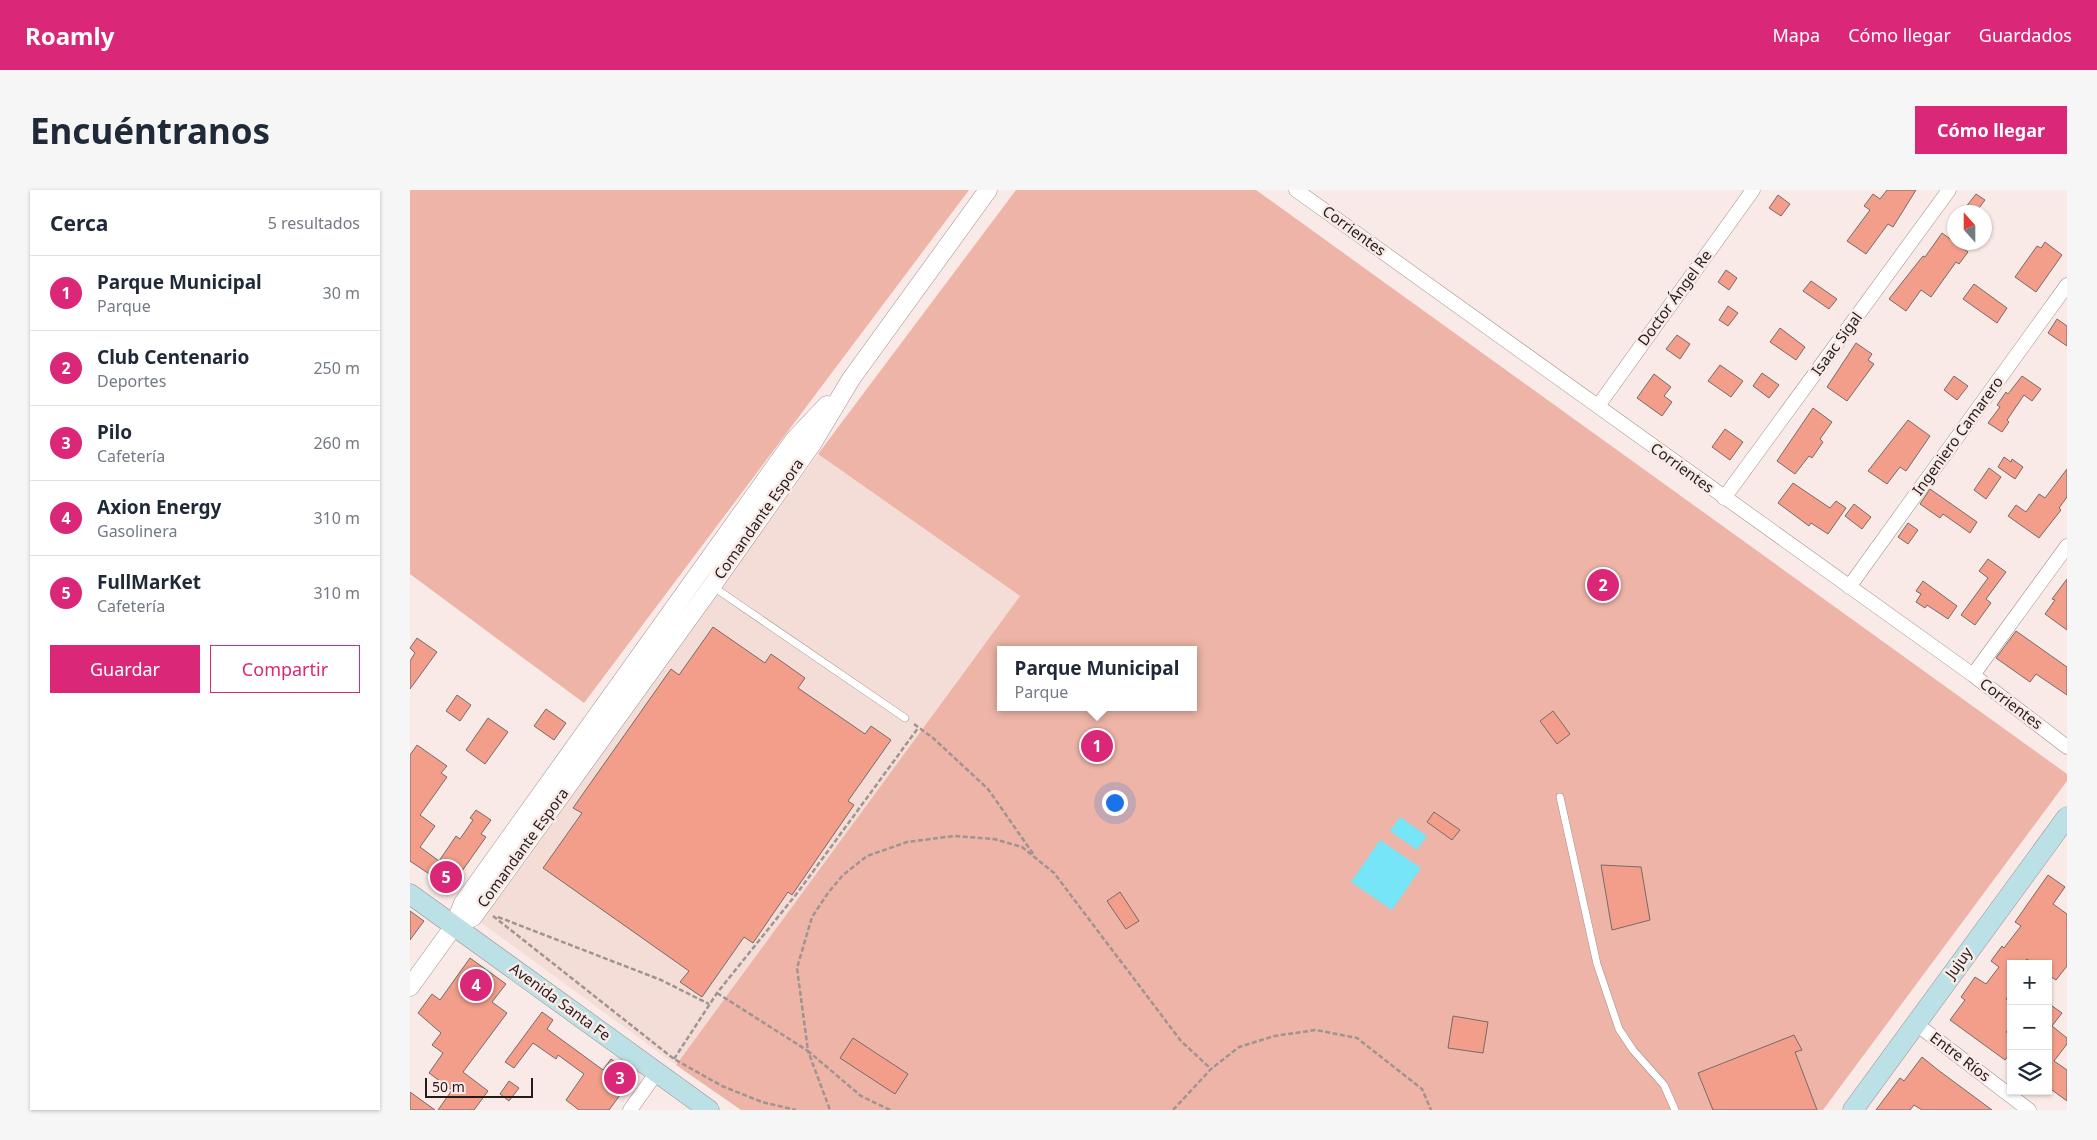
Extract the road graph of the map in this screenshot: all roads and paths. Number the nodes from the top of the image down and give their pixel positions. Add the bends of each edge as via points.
1 (988, 190) edge
2 (1296, 190) edge
3 (1753, 190) edge
4 (1950, 190) edge
5 (2067, 285) edge
6 (1598, 406) junction
7 (1724, 498) junction
8 (2067, 546) edge
9 (705, 581) junction
10 (1849, 587) junction
11 (1973, 675) junction
12 (905, 718) joint
13 (918, 728) junction
14 (2067, 746) edge
15 (1560, 797) dead end
16 (2066, 819) edge
17 (1036, 859) junction
18 (410, 894) edge
19 (454, 926) junction
20 (410, 987) edge
21 (717, 993) junction
22 (709, 1004) junction
23 (1915, 1023) junction
24 (808, 1051) junction
25 (674, 1059) junction
26 (1210, 1069) junction
27 (657, 1072) junction
28 (630, 1110) edge
29 (709, 1110) edge
30 (796, 1110) edge
31 (830, 1110) edge
32 (890, 1110) edge
33 (1173, 1110) edge
34 (1432, 1110) edge
35 (1675, 1110) edge
36 (1853, 1110) edge
37 (2029, 1110) edge

1 - 9 street, Comandante Espora via 851,378 794,440
2 - 6 street, Corrientes
3 - 6 street, Doctor Ángel Re
4 - 7 street, Isaac Sigal
5 - 10 street, Ingeniero Camarero
6 - 7 street, Corrientes
7 - 10 street, Corrientes
8 - 11 street
9 - 12 lane
9 - 19 street, Comandante Espora via 473,917
10 - 11 street, Corrientes
11 - 14 street, Corrientes
12 - 13 path
13 - 17 path via 988,789
13 - 21 path via 798,892
15 - 35 lane via 1597,964 1619,1029 1664,1085
16 - 23 main road, Jujuy
17 - 24 path via 1022,847 994,839 954,836 891,847 867,856 843,875 812,918 797,968
17 - 26 path via 1054,873 1181,1041
18 - 19 main road, Avenida Santa Fe
19 - 20 street
19 - 27 main road, Avenida Santa Fe
21 - 22 path
21 - 24 path
22 - 25 path
22 - 25 path via 661,980 492,915
23 - 36 main road, Jujuy
23 - 37 street, Entre Ríos
24 - 31 path
24 - 32 path via 861,1096
25 - 30 path via 730,1089 762,1102
26 - 33 path
26 - 34 path via 1239,1047 1274,1036 1316,1030 1357,1038 1422,1089
27 - 28 street
27 - 29 main road, Avenida Santa Fe

